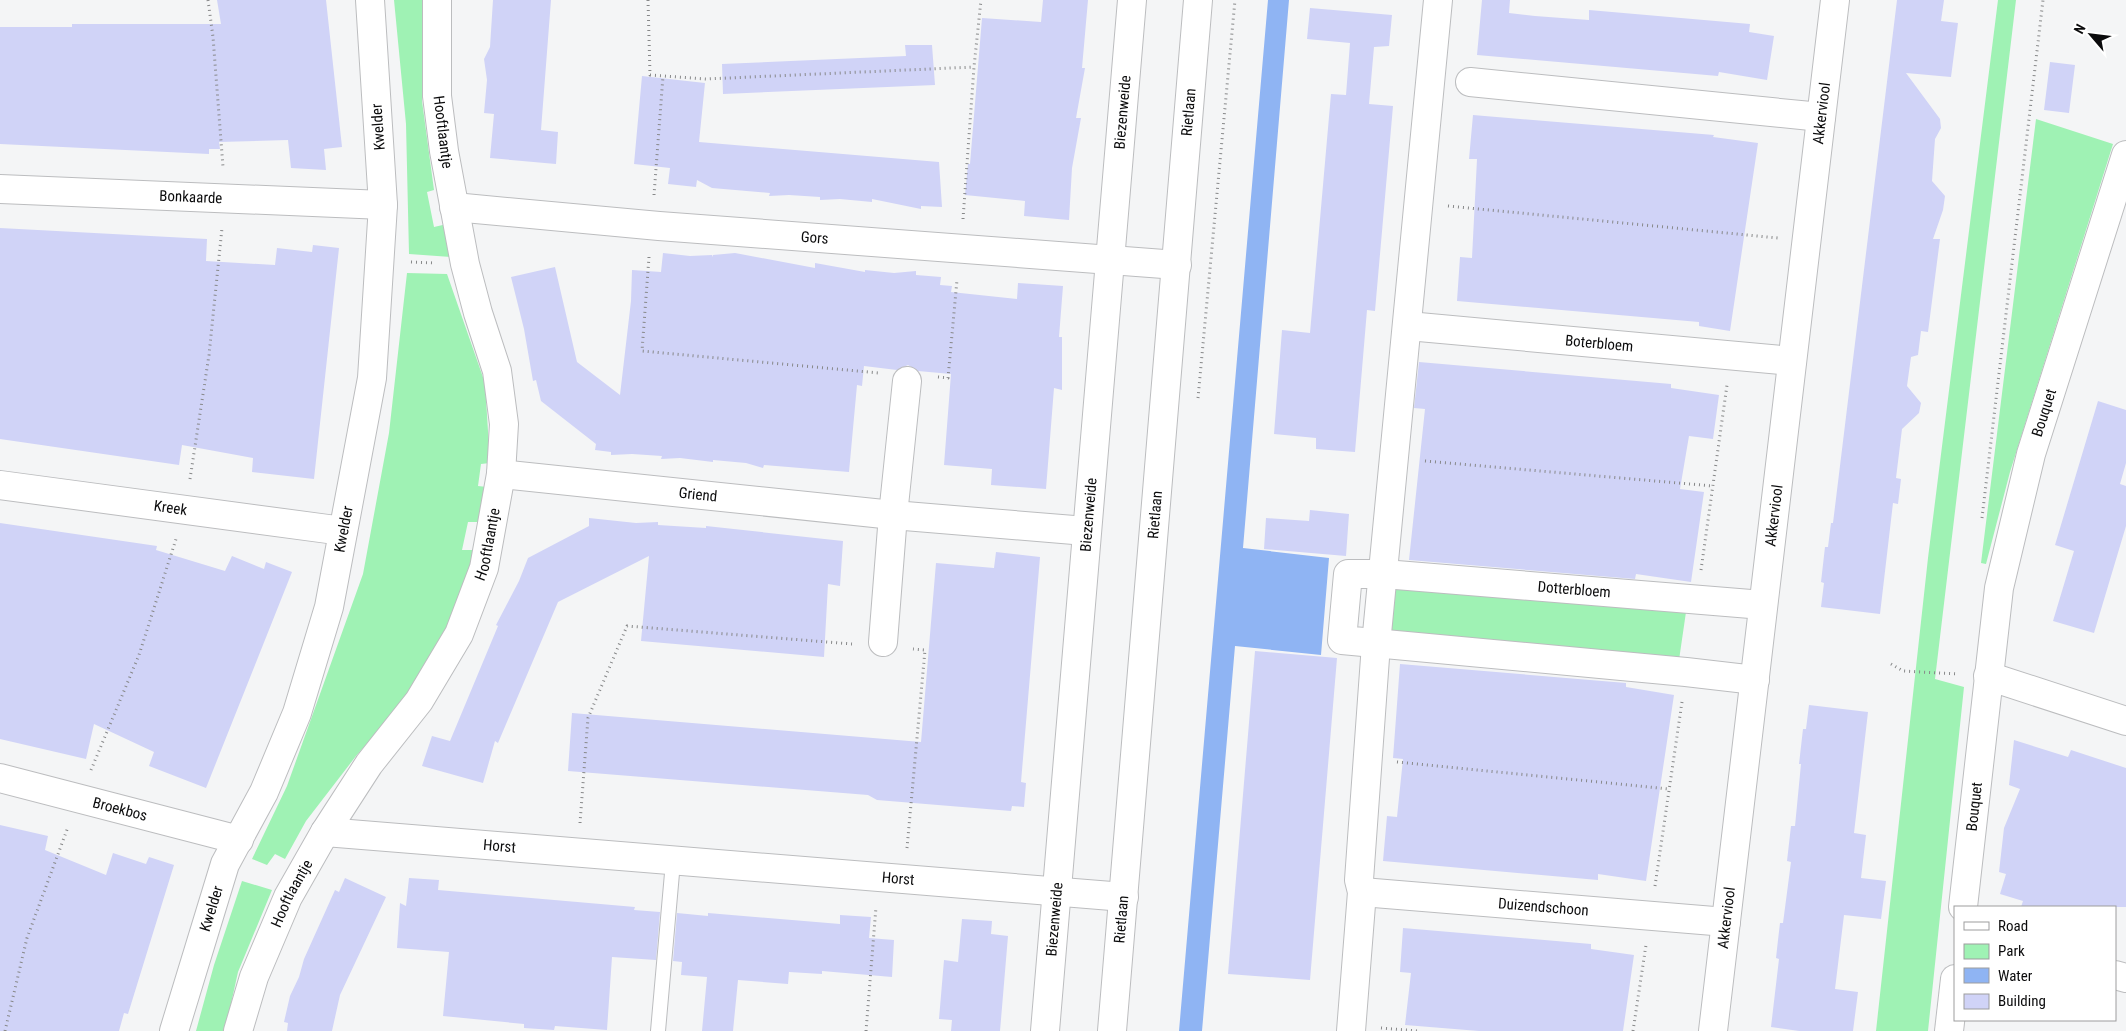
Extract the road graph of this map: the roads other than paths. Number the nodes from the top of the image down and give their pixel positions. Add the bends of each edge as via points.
1 (370, 0) edge
2 (437, 0) edge
3 (1132, 0) edge
4 (1198, 0) edge
5 (1438, 0) edge
6 (1835, 0) edge
7 (1470, 82) dead end
8 (1821, 116) junction
9 (2126, 155) edge
10 (0, 189) edge
11 (383, 205) junction
12 (454, 208) junction
13 (1112, 260) junction
14 (1177, 265) junction
15 (1408, 326) junction
16 (1792, 361) junction
17 (908, 381) dead end
18 (501, 474) junction
19 (0, 485) edge
20 (893, 515) junction
21 (343, 531) junction
22 (1086, 531) junction
23 (1384, 574) junction
24 (1764, 605) junction
25 (884, 645) road end
26 (1377, 648) junction
27 (1988, 676) junction
28 (1755, 680) junction
29 (2126, 721) edge
30 (0, 778) edge
31 (325, 832) junction
32 (239, 840) junction
33 (673, 862) junction
34 (1058, 891) junction
35 (1362, 892) junction
36 (1124, 897) junction
37 (1963, 906) edge
38 (1726, 922) junction
39 (1954, 988) edge
40 (174, 1031) edge
41 (238, 1031) edge
42 (658, 1031) edge
43 (1044, 1031) edge
44 (1112, 1031) edge
45 (1351, 1031) edge
46 (1712, 1031) edge
47 (1949, 1031) edge

1 - 11 street, Kwelder
2 - 12 street, Hooftlaantje via 437,96
3 - 13 street, Biezenweide
4 - 14 street, Rietlaan
5 - 15 street
6 - 8 street, Akkerviool
7 - 8 street
8 - 16 street, Akkerviool
9 - 27 street, Bouquet via 2031,454 1999,588
10 - 11 street, Bonkaarde
11 - 21 street, Kwelder via 372,378
12 - 13 street, Gors
12 - 18 street, Hooftlaantje via 478,313 498,372 504,424
13 - 14 street, Gors
13 - 22 street, Biezenweide
14 - 36 street, Rietlaan
15 - 16 street, Boterbloem
15 - 23 street
16 - 24 street, Akkerviool
17 - 20 street
18 - 20 street, Griend
18 - 31 street, Hooftlaantje via 484,568 459,634 419,701 369,764
19 - 21 street, Kreek
20 - 22 street, Griend
20 - 25 street
21 - 32 street, Kwelder via 329,607 297,713 264,792
22 - 34 street, Biezenweide
23 - 24 street, Dotterbloem
23 - 26 street
24 - 28 street, Akkerviool
26 - 28 street
26 - 35 street via 1359,880
27 - 29 street
27 - 37 street, Bouquet
28 - 38 street, Akkerviool
30 - 32 street, Broekbos
31 - 33 street, Horst
31 - 41 street, Hooftlaantje via 288,897 254,978
32 - 40 street, Kwelder via 224,864
33 - 34 street, Horst
33 - 42 lane
34 - 36 street, Horst
34 - 43 street, Biezenweide
35 - 38 street, Duizendschoon
35 - 45 street
36 - 44 street, Rietlaan
38 - 46 street, Akkerviool
39 - 47 street

